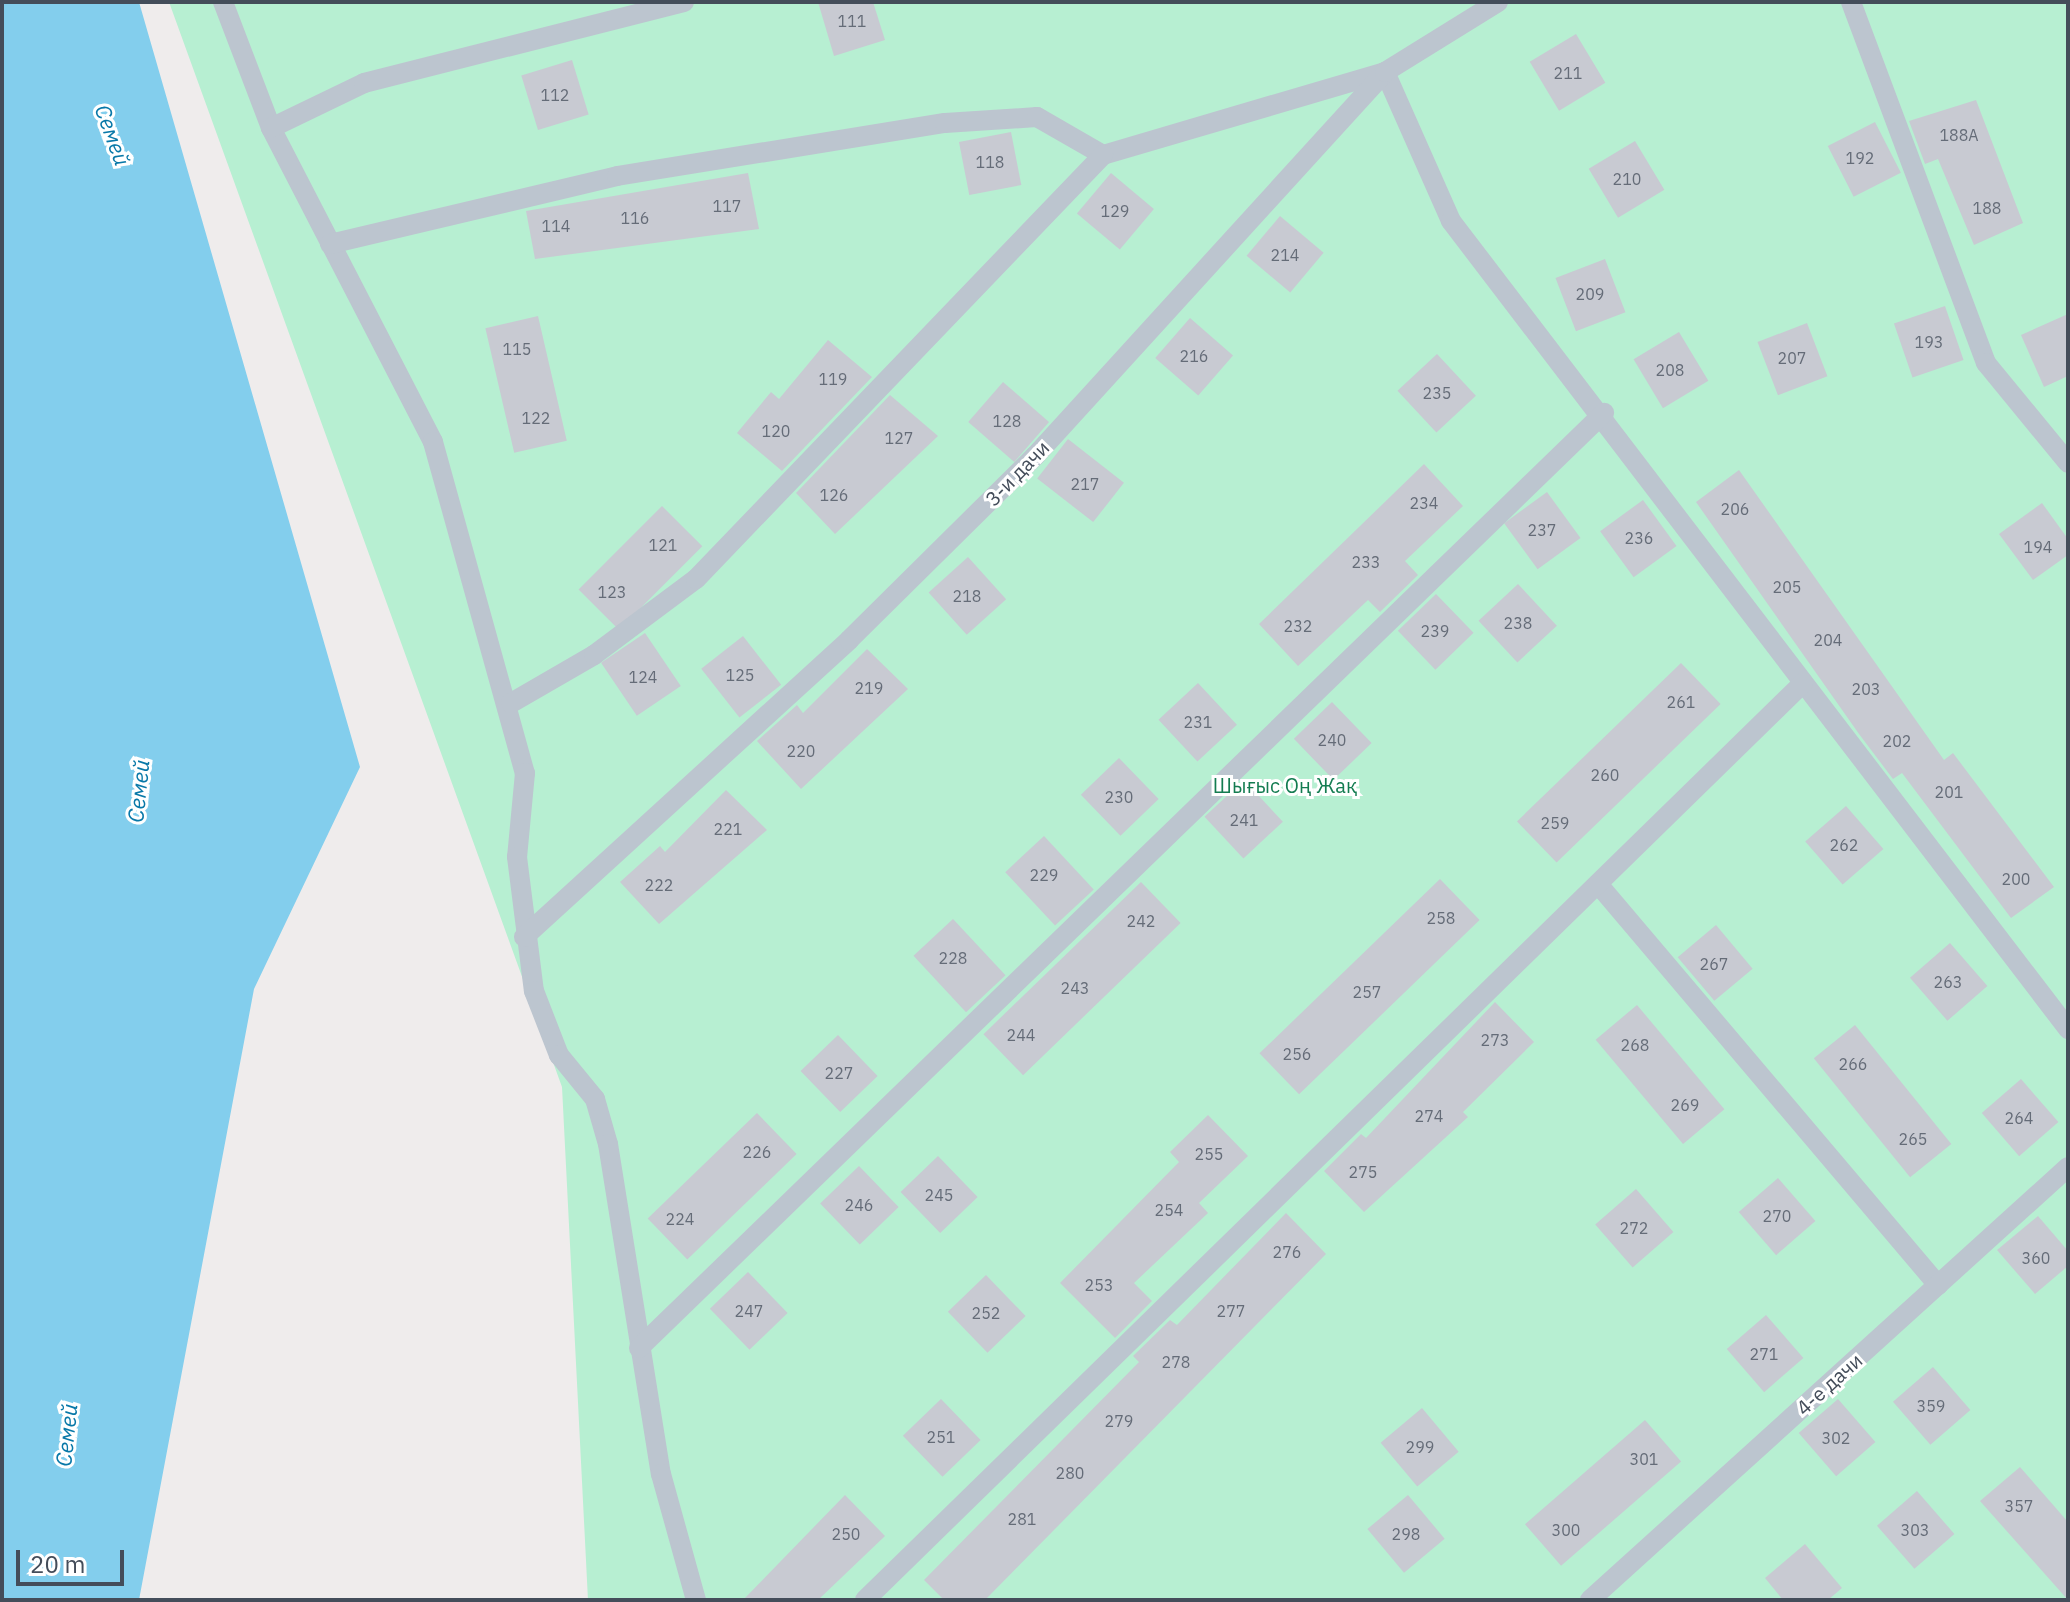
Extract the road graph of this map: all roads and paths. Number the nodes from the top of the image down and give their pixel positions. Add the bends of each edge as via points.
1 (223, 2) edge
2 (684, 2) edge
3 (1498, 2) edge
4 (1851, 2) edge
5 (1385, 72) junction
6 (271, 128) junction
7 (1103, 155) junction
8 (330, 244) junction
9 (1604, 413) junction
10 (2068, 463) edge
11 (1803, 683) junction
12 (511, 703) junction
13 (1598, 884) junction
14 (524, 937) junction
15 (2068, 1029) edge
16 (2068, 1167) edge
17 (1938, 1285) junction
18 (639, 1348) junction
19 (696, 1600) edge
20 (865, 1600) edge
21 (1590, 1600) edge

1 - 6 lane
2 - 6 lane via 364,83
3 - 5 lane, 3-и дачи
4 - 10 lane via 1986,363
5 - 7 lane
5 - 9 lane via 1451,221
5 - 14 lane, 3-и дачи via 1035,456 849,640
6 - 8 lane
7 - 8 lane via 1037,117 945,123 617,176
7 - 12 lane via 696,579 594,655
8 - 12 lane via 433,442
9 - 11 lane
9 - 18 lane
11 - 13 lane
11 - 15 lane
12 - 14 lane via 525,773 517,857
13 - 17 lane
13 - 20 lane
14 - 18 lane via 534,991 559,1055 595,1099 608,1144
16 - 17 lane, 4-е дачи
17 - 21 lane, 4-е дачи
18 - 19 lane via 661,1474

